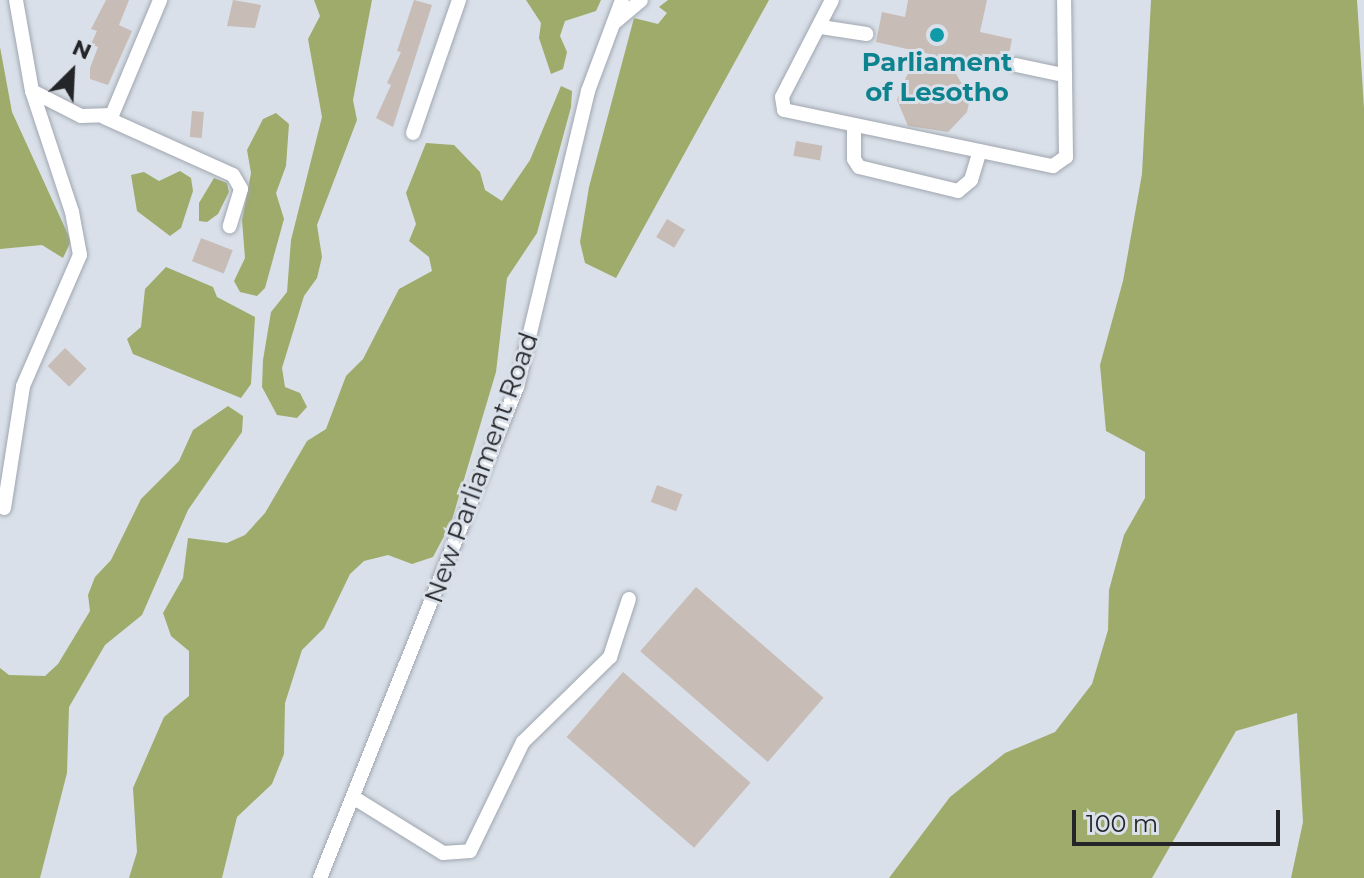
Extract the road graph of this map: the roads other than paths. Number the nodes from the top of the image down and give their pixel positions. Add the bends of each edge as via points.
1 (16, 0) edge
2 (160, 0) edge
3 (459, 0) edge
4 (622, 0) edge
5 (641, 0) edge
6 (832, 0) edge
7 (1064, 0) edge
8 (821, 27) junction
9 (609, 28) junction
10 (866, 34) dead end
11 (1016, 65) dead end
12 (1063, 75) junction
13 (32, 91) junction
14 (104, 117) junction
15 (854, 129) junction
16 (413, 133) dead end
17 (980, 151) junction
18 (230, 226) dead end
19 (4, 508) dead end
20 (629, 599) dead end
21 (356, 799) junction
22 (320, 878) edge

1 - 13 street
2 - 14 street via 116,110
3 - 16 street
4 - 9 street, New Parliament Road
5 - 9 street
6 - 8 street
7 - 12 street
8 - 10 street
8 - 15 street via 781,105 791,115
9 - 21 street, New Parliament Road via 588,91 517,387
11 - 12 street
12 - 17 street via 1064,162 1053,166
13 - 14 street via 81,116
13 - 19 street via 72,212 80,255 23,386
14 - 18 street via 107,123 233,175 241,189
15 - 17 street
15 - 17 street via 859,167 958,191 971,180
20 - 21 street via 610,657 523,742 470,851 443,853
21 - 22 street, New Parliament Road

